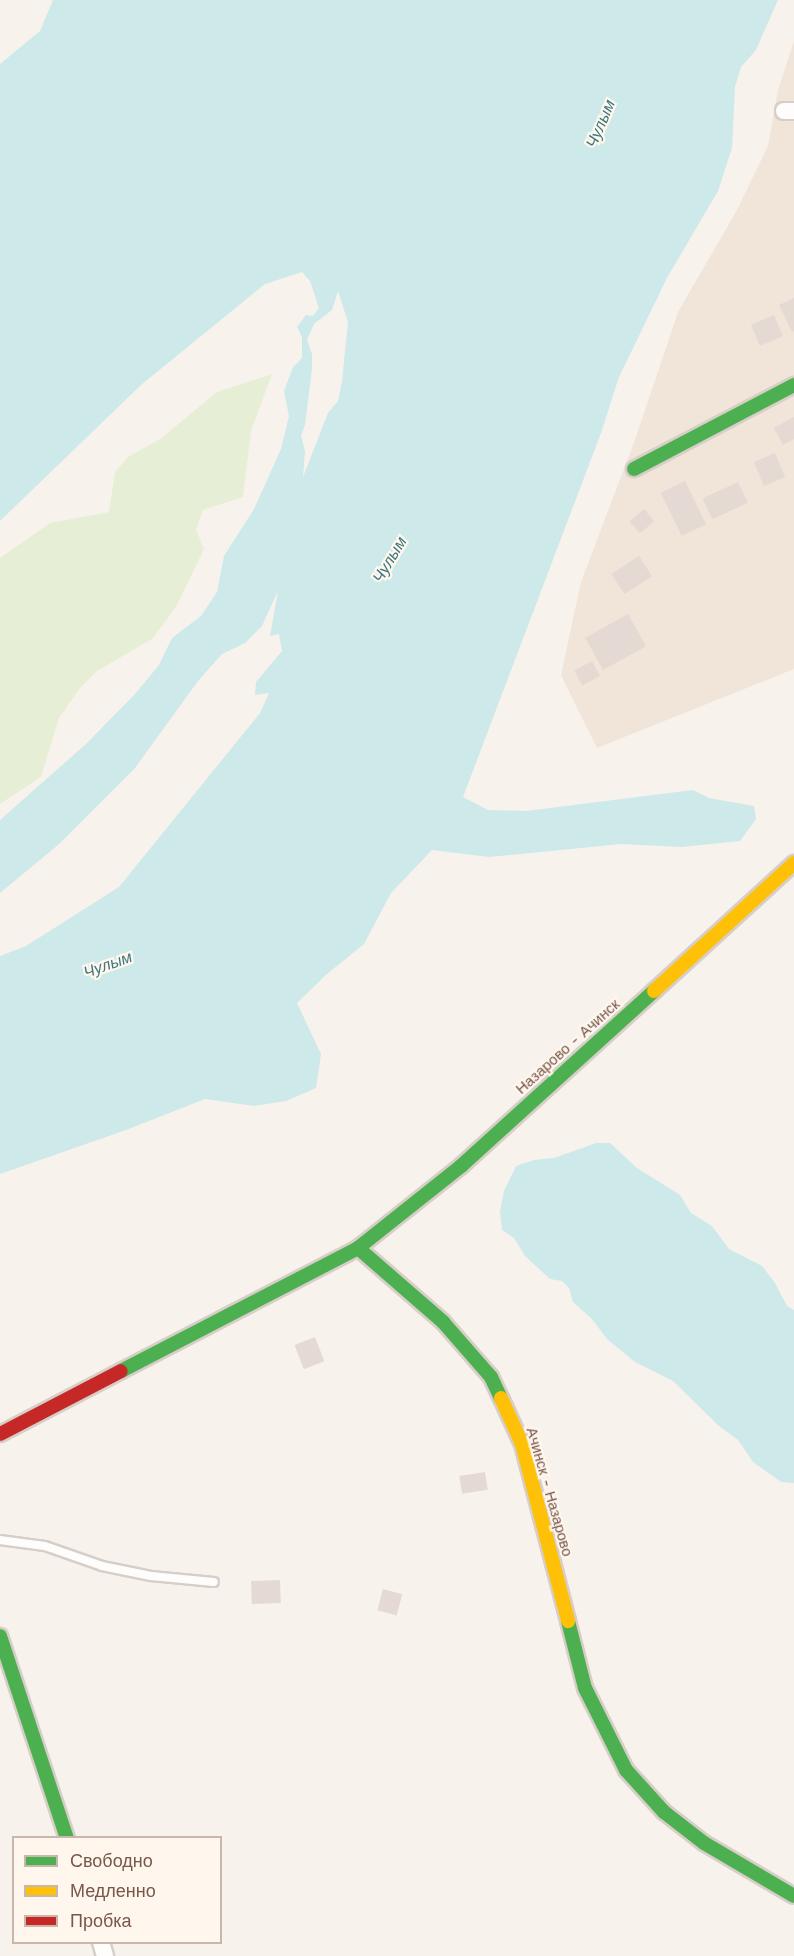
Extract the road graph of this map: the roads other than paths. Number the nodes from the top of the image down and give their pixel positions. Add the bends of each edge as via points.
1 (794, 385) edge
2 (634, 469) dead end
3 (794, 864) edge
4 (358, 1248) junction
5 (0, 1434) edge
6 (0, 1540) edge
7 (214, 1581) dead end
8 (0, 1636) edge
9 (66, 1836) edge
10 (794, 1896) edge

1 - 2 street
3 - 4 street, Назарово - Ачинск via 461,1166
4 - 5 street
4 - 10 street, Ачинск - Назарово via 443,1322 491,1377 522,1444 585,1688 626,1770 664,1812 704,1843
6 - 7 lane via 45,1546 131,1572
8 - 9 street

